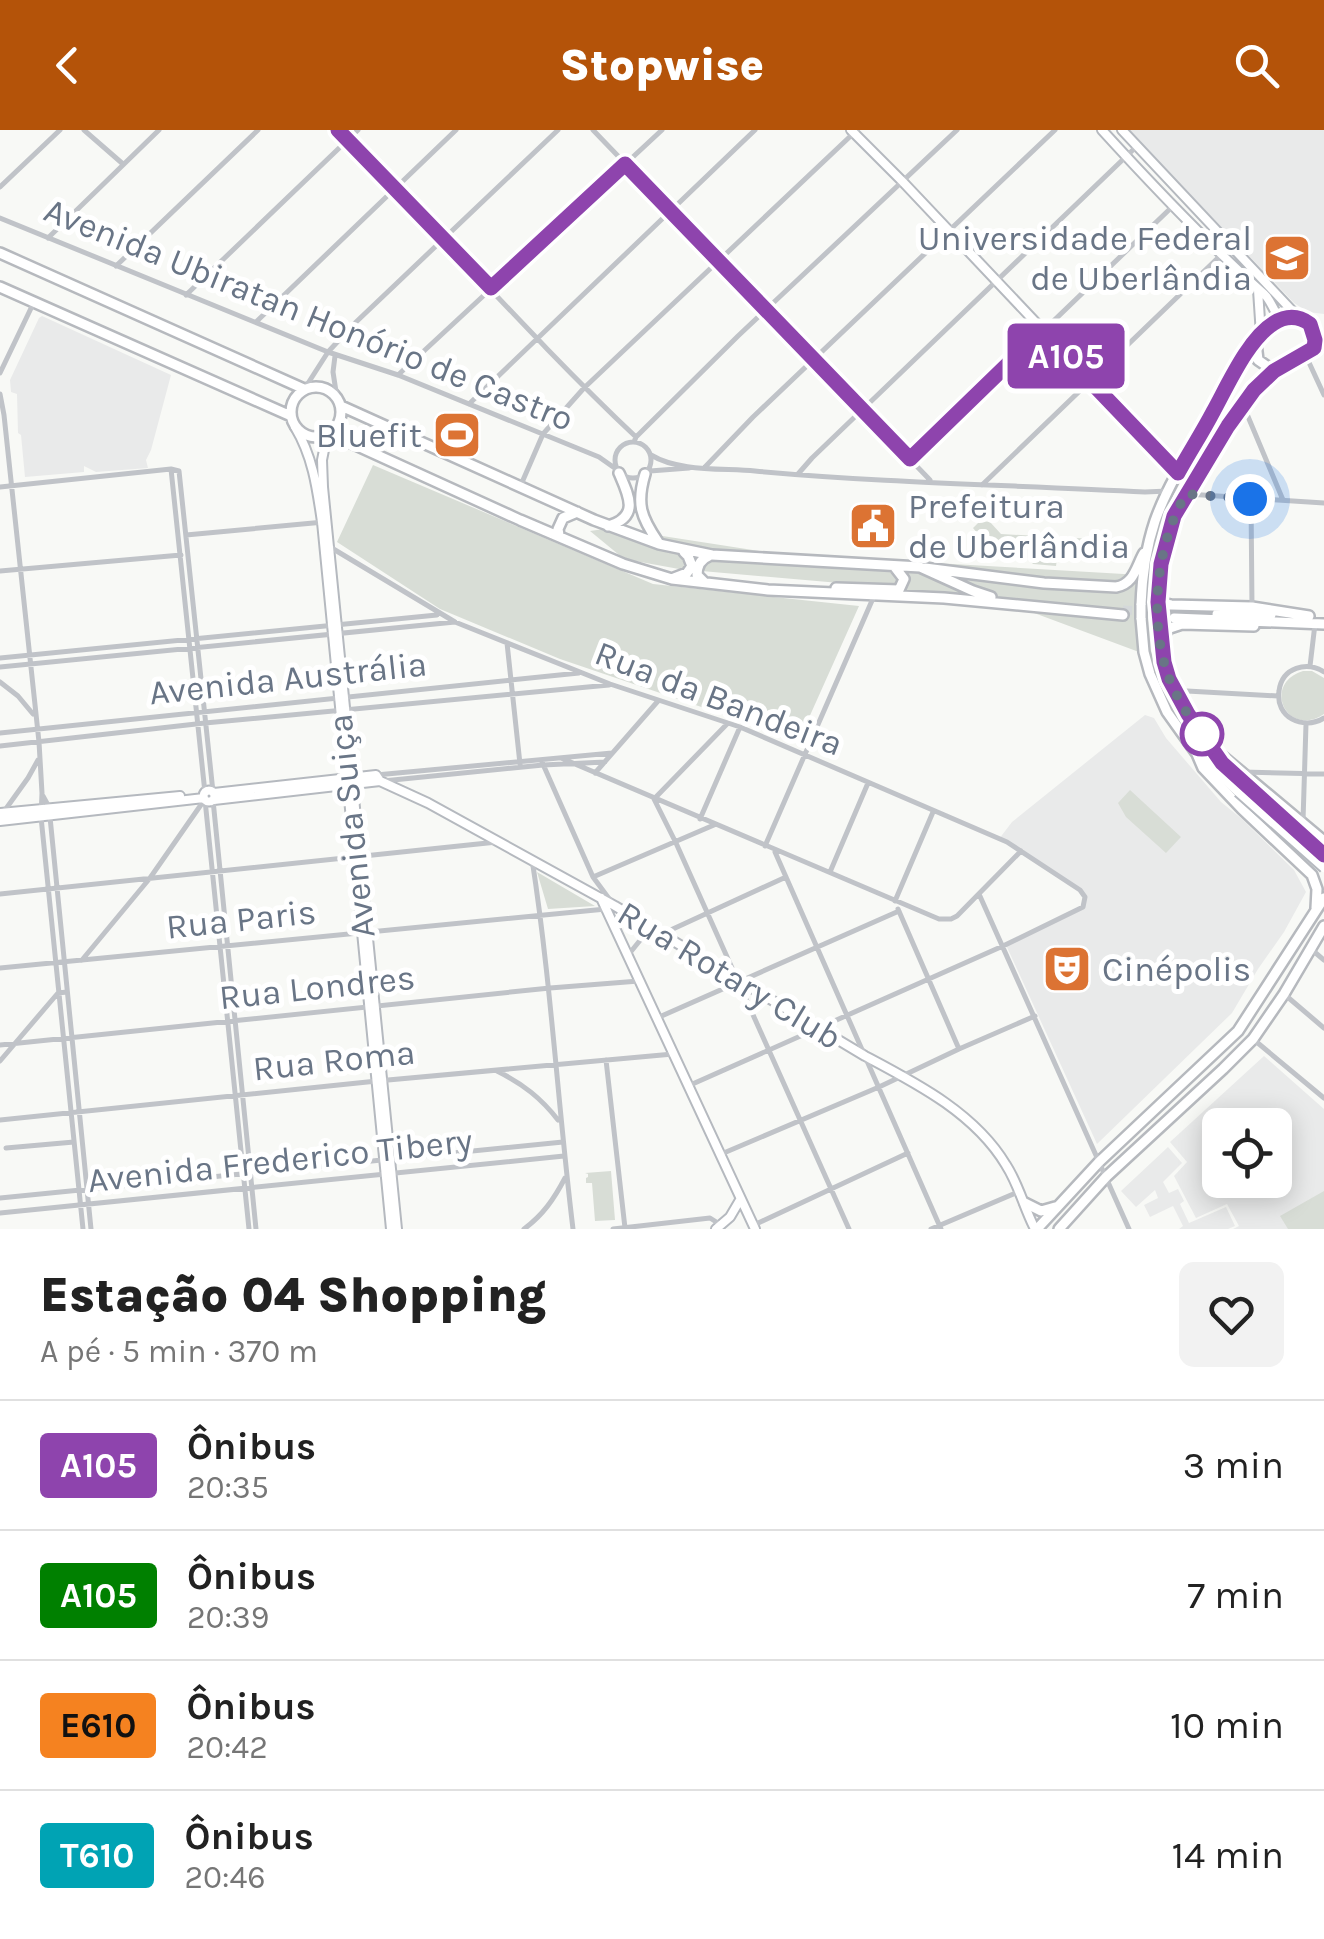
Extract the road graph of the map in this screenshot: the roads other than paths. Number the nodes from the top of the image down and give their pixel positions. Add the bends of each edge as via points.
1 (60, 130) edge
2 (84, 130) edge
3 (159, 130) edge
4 (258, 130) edge
5 (338, 130) edge
6 (358, 130) edge
7 (456, 130) edge
8 (558, 130) edge
9 (594, 130) edge
10 (662, 130) edge
11 (755, 130) edge
12 (957, 130) edge
13 (1055, 130) edge
14 (1102, 130) edge
15 (1122, 130) edge
16 (854, 131) edge
17 (347, 140) junction
18 (1137, 146) junction
19 (1126, 156) junction
20 (123, 164) junction
21 (625, 164) junction
22 (903, 182) junction
23 (0, 187) edge
24 (395, 189) junction
25 (1173, 206) junction
26 (670, 212) junction
27 (0, 218) edge
28 (950, 232) junction
29 (48, 238) junction
30 (443, 241) junction
31 (0, 253) edge
32 (1222, 255) junction
33 (718, 261) junction
34 (116, 266) junction
35 (996, 282) junction
36 (0, 287) edge
37 (491, 288) junction
38 (1258, 290) junction
39 (186, 295) junction
40 (34, 302) junction
41 (766, 310) junction
42 (1298, 317) junction
43 (1281, 319) junction
44 (1324, 320) edge
45 (256, 322) junction
46 (1310, 324) junction
47 (1042, 331) junction
48 (539, 338) junction
49 (1258, 338) junction
50 (1314, 348) edge
51 (332, 353) junction
52 (814, 359) junction
53 (1274, 371) junction
54 (0, 374) edge
55 (398, 375) junction
56 (1090, 381) junction
57 (584, 388) junction
58 (305, 389) junction
59 (0, 394) edge
60 (1324, 396) edge
61 (339, 402) junction
62 (469, 404) junction
63 (1242, 404) junction
64 (862, 409) junction
65 (291, 416) junction
66 (296, 426) junction
67 (328, 434) junction
68 (543, 434) junction
69 (635, 439) junction
70 (616, 452) junction
71 (650, 455) junction
72 (599, 457) junction
73 (910, 459) junction
74 (696, 467) junction
75 (706, 467) junction
76 (171, 469) junction
77 (618, 471) junction
78 (646, 473) junction
79 (1178, 473) junction
80 (798, 475) junction
81 (932, 482) junction
82 (982, 485) junction
83 (12, 486) junction
84 (0, 487) edge
85 (520, 487) junction
86 (1168, 491) junction
87 (1188, 492) junction
88 (1250, 499) junction
89 (1283, 500) junction
90 (1324, 503) edge
91 (577, 512) junction
92 (324, 522) junction
93 (608, 526) junction
94 (182, 535) junction
95 (559, 535) junction
96 (659, 544) junction
97 (327, 546) junction
98 (1148, 546) junction
99 (680, 550) junction
100 (185, 555) junction
101 (712, 555) junction
102 (894, 566) junction
103 (920, 567) junction
104 (20, 568) junction
105 (0, 570) edge
106 (672, 579) junction
107 (704, 583) junction
108 (819, 592) junction
109 (874, 596) junction
110 (909, 596) junction
111 (1158, 604) junction
112 (1252, 607) junction
113 (440, 614) junction
114 (1174, 615) tunnel mouth
115 (1324, 615) edge
116 (1141, 620) junction
117 (455, 622) junction
118 (1314, 622) edge
119 (335, 629) junction
120 (288, 630) junction
121 (1160, 636) junction
122 (289, 638) junction
123 (193, 639) junction
124 (507, 643) junction
125 (194, 648) junction
126 (30, 655) junction
127 (0, 658) edge
128 (30, 664) junction
129 (0, 666) edge
130 (1310, 666) junction
131 (1324, 672) edge
132 (582, 673) junction
133 (513, 681) junction
134 (0, 682) edge
135 (610, 684) junction
136 (514, 694) junction
137 (1278, 696) junction
138 (341, 698) junction
139 (658, 702) junction
140 (1180, 702) junction
141 (238, 708) junction
142 (343, 710) junction
143 (200, 712) junction
144 (35, 716) junction
145 (1324, 718) edge
146 (241, 720) junction
147 (728, 723) junction
148 (202, 724) junction
149 (1306, 724) junction
150 (740, 727) junction
151 (37, 728) junction
152 (0, 732) edge
153 (38, 742) junction
154 (1209, 745) junction
155 (0, 746) edge
156 (612, 753) junction
157 (1196, 754) junction
158 (804, 756) junction
159 (39, 757) junction
160 (561, 758) junction
161 (542, 762) junction
162 (605, 762) junction
163 (574, 763) junction
164 (520, 764) junction
165 (1240, 772) junction
166 (596, 773) junction
167 (1306, 774) junction
168 (1324, 774) edge
169 (378, 778) junction
170 (350, 781) junction
171 (868, 782) junction
172 (1242, 788) junction
173 (208, 796) junction
174 (654, 800) junction
175 (933, 811) junction
176 (45, 812) junction
177 (1, 816) edge
178 (700, 819) junction
179 (715, 825) junction
180 (1306, 827) junction
181 (1324, 841) edge
182 (500, 842) junction
183 (676, 843) junction
184 (765, 846) junction
185 (774, 850) junction
186 (1021, 850) junction
187 (1291, 854) junction
188 (1324, 855) edge
189 (357, 857) junction
190 (532, 859) junction
191 (1324, 868) edge
192 (216, 870) junction
193 (830, 872) junction
194 (593, 877) junction
195 (786, 877) junction
196 (150, 878) junction
197 (52, 889) junction
198 (979, 892) junction
199 (0, 894) edge
200 (600, 898) junction
201 (1324, 898) edge
202 (895, 901) junction
203 (610, 907) junction
204 (899, 911) junction
205 (1316, 912) junction
206 (706, 913) junction
207 (541, 916) junction
208 (1324, 926) edge
209 (650, 928) junction
210 (365, 932) junction
211 (660, 934) junction
212 (223, 946) junction
213 (817, 946) junction
214 (1003, 946) junction
215 (1310, 949) junction
216 (627, 956) junction
217 (82, 960) junction
218 (1324, 960) edge
219 (60, 962) junction
220 (0, 968) edge
221 (929, 978) junction
222 (738, 980) junction
223 (639, 981) junction
224 (550, 988) junction
225 (67, 992) junction
226 (58, 993) junction
227 (1284, 994) junction
228 (372, 1007) junction
229 (847, 1015) junction
230 (1035, 1016) junction
231 (657, 1018) junction
232 (231, 1022) junction
233 (818, 1028) junction
234 (1324, 1028) edge
235 (68, 1038) junction
236 (1252, 1039) junction
237 (13, 1044) junction
238 (0, 1046) edge
239 (959, 1048) junction
240 (769, 1050) junction
241 (673, 1054) junction
242 (865, 1056) junction
243 (0, 1060) edge
244 (606, 1060) junction
245 (556, 1064) junction
246 (495, 1070) junction
247 (902, 1076) junction
248 (380, 1081) junction
249 (688, 1086) junction
250 (879, 1087) junction
251 (238, 1095) junction
252 (1324, 1098) edge
253 (75, 1111) junction
254 (0, 1120) edge
255 (800, 1120) junction
256 (560, 1122) junction
257 (78, 1141) junction
258 (563, 1142) junction
259 (6, 1148) dead end
260 (908, 1153) junction
261 (719, 1155) junction
262 (564, 1156) junction
263 (388, 1160) junction
264 (1099, 1162) junction
265 (247, 1174) junction
266 (389, 1174) junction
267 (566, 1176) junction
268 (1106, 1178) junction
269 (248, 1188) junction
270 (832, 1188) junction
271 (83, 1190) junction
272 (1020, 1190) junction
273 (0, 1198) edge
274 (740, 1200) junction
275 (1025, 1203) junction
276 (85, 1206) junction
277 (1058, 1206) junction
278 (0, 1214) edge
279 (748, 1214) junction
280 (730, 1217) junction
281 (719, 1227) edge
282 (940, 1227) edge
283 (625, 1228) edge
284 (752, 1228) edge
285 (83, 1229) edge
286 (91, 1229) edge
287 (252, 1229) edge
288 (394, 1229) edge
289 (524, 1229) edge
290 (573, 1229) edge
291 (613, 1229) edge
292 (849, 1229) edge
293 (931, 1229) edge
294 (1036, 1229) edge
295 (1059, 1229) edge
296 (1129, 1229) edge

1 - 23 street
2 - 20 street, Avenida Ubiratan Honório de Castro
3 - 20 street
4 - 34 street
5 - 17 street
6 - 17 street
7 - 24 street
8 - 30 street
9 - 21 street
10 - 21 street
11 - 26 street
12 - 22 street
13 - 28 street
14 - 19 main road
15 - 18 main road
16 - 22 main road
16 - 33 street
17 - 24 street
17 - 39 street
18 - 19 street
18 - 42 main road
19 - 25 main road
19 - 35 street
20 - 29 street
21 - 26 street
21 - 37 street
22 - 28 main road
22 - 41 street
24 - 30 street
24 - 45 street
25 - 32 main road
25 - 47 street
26 - 33 street
26 - 48 street
27 - 29 street, Avenida Ubiratan Honório de Castro
28 - 35 main road
28 - 52 street
29 - 34 street, Avenida Ubiratan Honório de Castro
30 - 37 street
30 - 51 street
31 - 58 main road
32 - 38 main road
32 - 56 street
33 - 41 street
33 - 57 street
34 - 39 street, Avenida Ubiratan Honório de Castro
35 - 47 main road
35 - 64 street
36 - 40 main road
37 - 48 street
37 - 55 street
38 - 43 main road
38 - 49 main road
39 - 45 street, Avenida Ubiratan Honório de Castro
40 - 54 street
40 - 65 main road
41 - 52 street
41 - 69 street
42 - 43 main road
42 - 46 main road
43 - 49 main road
44 - 46 main road
45 - 51 street, Avenida Ubiratan Honório de Castro
46 - 50 main road
47 - 56 main road
47 - 73 street
48 - 57 street
48 - 62 street
49 - 53 main road via 1258,360
49 - 79 main road
50 - 53 main road
50 - 60 street
51 - 55 street, Avenida Ubiratan Honório de Castro
51 - 58 street
51 - 61 street
52 - 64 street
52 - 75 street
53 - 63 main road
55 - 62 street, Avenida Ubiratan Honório de Castro
56 - 79 main road
56 - 82 street
57 - 68 street
57 - 69 street
58 - 61 main road via 321,386
58 - 65 main road via 292,403
59 - 83 street
61 - 67 main road via 339,422
61 - 85 main road
62 - 68 street, Avenida Ubiratan Honório de Castro
63 - 87 main road
63 - 89 street
64 - 73 street
64 - 80 street
65 - 66 main road
66 - 67 main road via 313,437
66 - 92 main road, Avenida Suiça
67 - 92 main road, Avenida Suiça
67 - 95 main road
68 - 72 street, Avenida Ubiratan Honório de Castro
68 - 85 street
69 - 70 street
69 - 71 street
70 - 72 street, Avenida Ubiratan Honório de Castro
70 - 77 street
71 - 74 street
71 - 78 street
72 - 77 street, Avenida Ubiratan Honório de Castro
73 - 81 street
74 - 75 street
74 - 78 street
75 - 80 street
76 - 83 street
76 - 94 street
76 - 94 street via 179,471
77 - 78 street via 629,478
77 - 93 main road via 628,512
78 - 96 main road via 639,504
79 - 86 main road
79 - 87 main road
80 - 81 street
81 - 82 street
82 - 86 street
83 - 84 street
83 - 104 street
85 - 91 main road
86 - 98 main road
87 - 88 street
87 - 111 main road via 1168,534
88 - 89 street
88 - 112 street
89 - 90 street
91 - 93 main road
91 - 95 main road via 563,518
92 - 94 street
92 - 97 main road, Avenida Suiça
93 - 96 main road
94 - 100 street
95 - 106 main road
96 - 99 main road
97 - 113 street, Rua da Bandeira
97 - 119 main road, Avenida Suiça
98 - 103 main road via 1131,580 1116,587
98 - 116 main road, bridge
99 - 101 main road
99 - 106 main road via 692,566
100 - 104 street
100 - 123 street
101 - 102 main road
101 - 107 main road via 698,570
102 - 103 main road
102 - 108 main road via 904,579 899,590
103 - 110 main road via 992,597 1123,613
104 - 105 street
104 - 126 street
106 - 107 main road
107 - 108 main road
108 - 109 main road
109 - 110 main road
109 - 158 street
110 - 116 main road
111 - 112 main road
111 - 121 main road, bridge
112 - 118 main road
113 - 117 street, Rua da Bandeira
113 - 119 street
114 - 118 main road
115 - 118 main road
116 - 157 main road via 1150,674
117 - 119 street
117 - 124 street, Rua da Bandeira
118 - 121 main road via 1182,624
118 - 130 street
119 - 120 street
119 - 122 street
119 - 138 main road, Avenida Suiça
120 - 122 street
120 - 123 street
121 - 140 main road
122 - 125 street
123 - 125 street
123 - 126 street
124 - 132 street, Rua da Bandeira
124 - 133 street
125 - 128 street
125 - 143 street
126 - 127 street
126 - 128 street
128 - 129 street
128 - 144 street
130 - 131 street
130 - 137 street via 1283,678
132 - 133 street, Avenida Austrália
132 - 135 street, Rua da Bandeira
133 - 136 street
133 - 138 street, Avenida Austrália
134 - 144 street
135 - 136 street, Avenida Austrália
135 - 139 street, Rua da Bandeira
136 - 142 street, Avenida Austrália
136 - 164 street
137 - 140 street via 1187,691
137 - 149 street via 1288,717
138 - 141 street, Avenida Austrália
138 - 142 main road, Avenida Suiça
139 - 147 street, Rua da Bandeira
139 - 156 street
140 - 154 main road
141 - 143 street, Avenida Austrália
141 - 146 street
142 - 146 street, Avenida Austrália
142 - 170 main road, Avenida Suiça
143 - 148 street
143 - 151 street, Avenida Austrália
144 - 151 street
145 - 149 street
146 - 148 street, Avenida Austrália
147 - 150 street, Rua da Bandeira
147 - 174 street
148 - 153 street, Avenida Austrália
148 - 173 street
149 - 167 street
150 - 158 street, Rua da Bandeira
150 - 178 street
151 - 152 street, Avenida Austrália
151 - 153 street
153 - 155 street, Avenida Austrália
153 - 159 street
154 - 165 main road
154 - 172 main road
156 - 160 street
156 - 162 street
157 - 172 main road
157 - 187 main road
158 - 171 street, Rua da Bandeira
158 - 184 street
159 - 176 street
159 - 177 street
160 - 161 street
160 - 163 street
161 - 163 street
161 - 164 street
161 - 194 street
162 - 163 street
162 - 166 street
163 - 166 street
164 - 169 street
165 - 167 street
165 - 180 main road
166 - 174 street
167 - 168 street
167 - 180 street
169 - 170 main road
169 - 182 main road, Rua Rotary Club
170 - 173 main road
170 - 189 main road, Avenida Suiça
171 - 175 street, Rua da Bandeira
171 - 193 street
172 - 188 main road, bridge
172 - 191 main road, bridge
173 - 176 main road
173 - 192 street
173 - 196 street
174 - 178 street
174 - 183 street
175 - 186 street, Rua da Bandeira
175 - 202 street
176 - 177 main road
176 - 197 street
178 - 179 street
179 - 183 street
179 - 184 street
180 - 181 main road
180 - 187 main road via 1306,846
182 - 189 street
182 - 190 main road, Rua Rotary Club
183 - 194 street
183 - 206 street
184 - 185 street
185 - 193 street
185 - 195 street
186 - 198 street
186 - 214 street, Rua da Bandeira via 1080,890 1084,907
187 - 205 main road via 1316,882
189 - 192 street
189 - 210 main road, Avenida Suiça
190 - 200 main road, Rua Rotary Club
190 - 207 street
192 - 196 street
192 - 212 street
193 - 202 street
194 - 200 street
194 - 203 street
195 - 206 street
195 - 213 street
196 - 197 street
196 - 217 street
197 - 199 street
197 - 219 street
198 - 202 street via 944,921
198 - 214 street
200 - 203 main road
201 - 205 main road
202 - 204 street
203 - 207 street, Rua Paris
203 - 209 main road, Rua Rotary Club
203 - 216 main road
204 - 213 street
204 - 221 street
205 - 264 main road via 1238,1031
206 - 211 street
206 - 222 street
207 - 210 street, Rua Paris
207 - 224 street
208 - 215 main road
209 - 211 main road, Rua Rotary Club
209 - 216 street
210 - 212 street, Rua Paris
210 - 228 main road, Avenida Suiça
211 - 222 main road, Rua Rotary Club
212 - 217 street, Rua Paris
212 - 232 street
213 - 222 street
213 - 229 street
214 - 221 street
214 - 230 street
215 - 218 street
215 - 227 main road
216 - 223 main road
217 - 219 street, Rua Paris
219 - 220 street, Rua Paris
219 - 225 street
219 - 226 street
221 - 229 street
221 - 239 street
222 - 231 street
222 - 233 main road, Rua Rotary Club
222 - 240 street
223 - 224 street, Rua Londres
223 - 231 main road
224 - 228 street, Rua Londres
224 - 245 street
225 - 226 street
225 - 235 street
226 - 235 street
226 - 237 street
227 - 234 street
227 - 236 main road
228 - 232 street, Rua Londres
228 - 248 main road, Avenida Suiça
229 - 233 street
229 - 242 street
230 - 239 street
230 - 264 street
231 - 241 main road
232 - 235 street, Rua Londres
232 - 251 street
233 - 240 street
233 - 242 main road, Rua Rotary Club
235 - 237 street, Rua Londres
235 - 253 street
236 - 252 street
236 - 268 main road
237 - 238 street, Rua Londres
237 - 243 street
239 - 247 street
240 - 249 street
240 - 255 street
241 - 244 street, Rua Roma
241 - 249 main road
242 - 247 main road, Rua Rotary Club
242 - 250 street
244 - 245 street, Rua Roma
244 - 283 street
245 - 246 street, Rua Roma
245 - 256 street
246 - 248 street, Rua Roma
246 - 256 street via 529,1089
247 - 250 street
247 - 272 main road, Rua Rotary Club via 984,1136
248 - 251 street, Rua Roma
248 - 263 main road, Avenida Suiça
249 - 261 main road
250 - 255 street
250 - 260 street
251 - 253 street, Rua Roma
251 - 265 street
253 - 254 street, Rua Roma
253 - 257 street
255 - 261 street
255 - 270 street
256 - 258 street
257 - 259 street
257 - 271 street
258 - 262 street
258 - 263 street, Avenida Frederico Tibery
260 - 270 street
260 - 282 street
261 - 274 main road
262 - 266 street, Avenida Frederico Tibery
262 - 267 street
263 - 265 street, Avenida Frederico Tibery
263 - 266 main road, Avenida Suiça
264 - 268 street
264 - 277 main road
265 - 269 street
265 - 271 street, Avenida Frederico Tibery
266 - 269 street, Avenida Frederico Tibery
266 - 288 main road, Avenida Suiça
267 - 289 street via 552,1202
267 - 290 street
268 - 295 main road
268 - 296 street
269 - 276 street, Avenida Frederico Tibery
269 - 287 street
270 - 284 street
270 - 292 street
271 - 273 street, Avenida Frederico Tibery
271 - 276 street
272 - 275 main road, Rua Rotary Club
272 - 282 street
274 - 279 main road
274 - 280 main road
275 - 277 main road via 1041,1211
275 - 294 main road, Rua Rotary Club
276 - 278 street, Avenida Frederico Tibery
276 - 285 street
276 - 286 street
277 - 294 main road
279 - 280 main road
279 - 284 main road
280 - 281 main road
281 - 283 street via 710,1218
282 - 293 street
283 - 291 street

